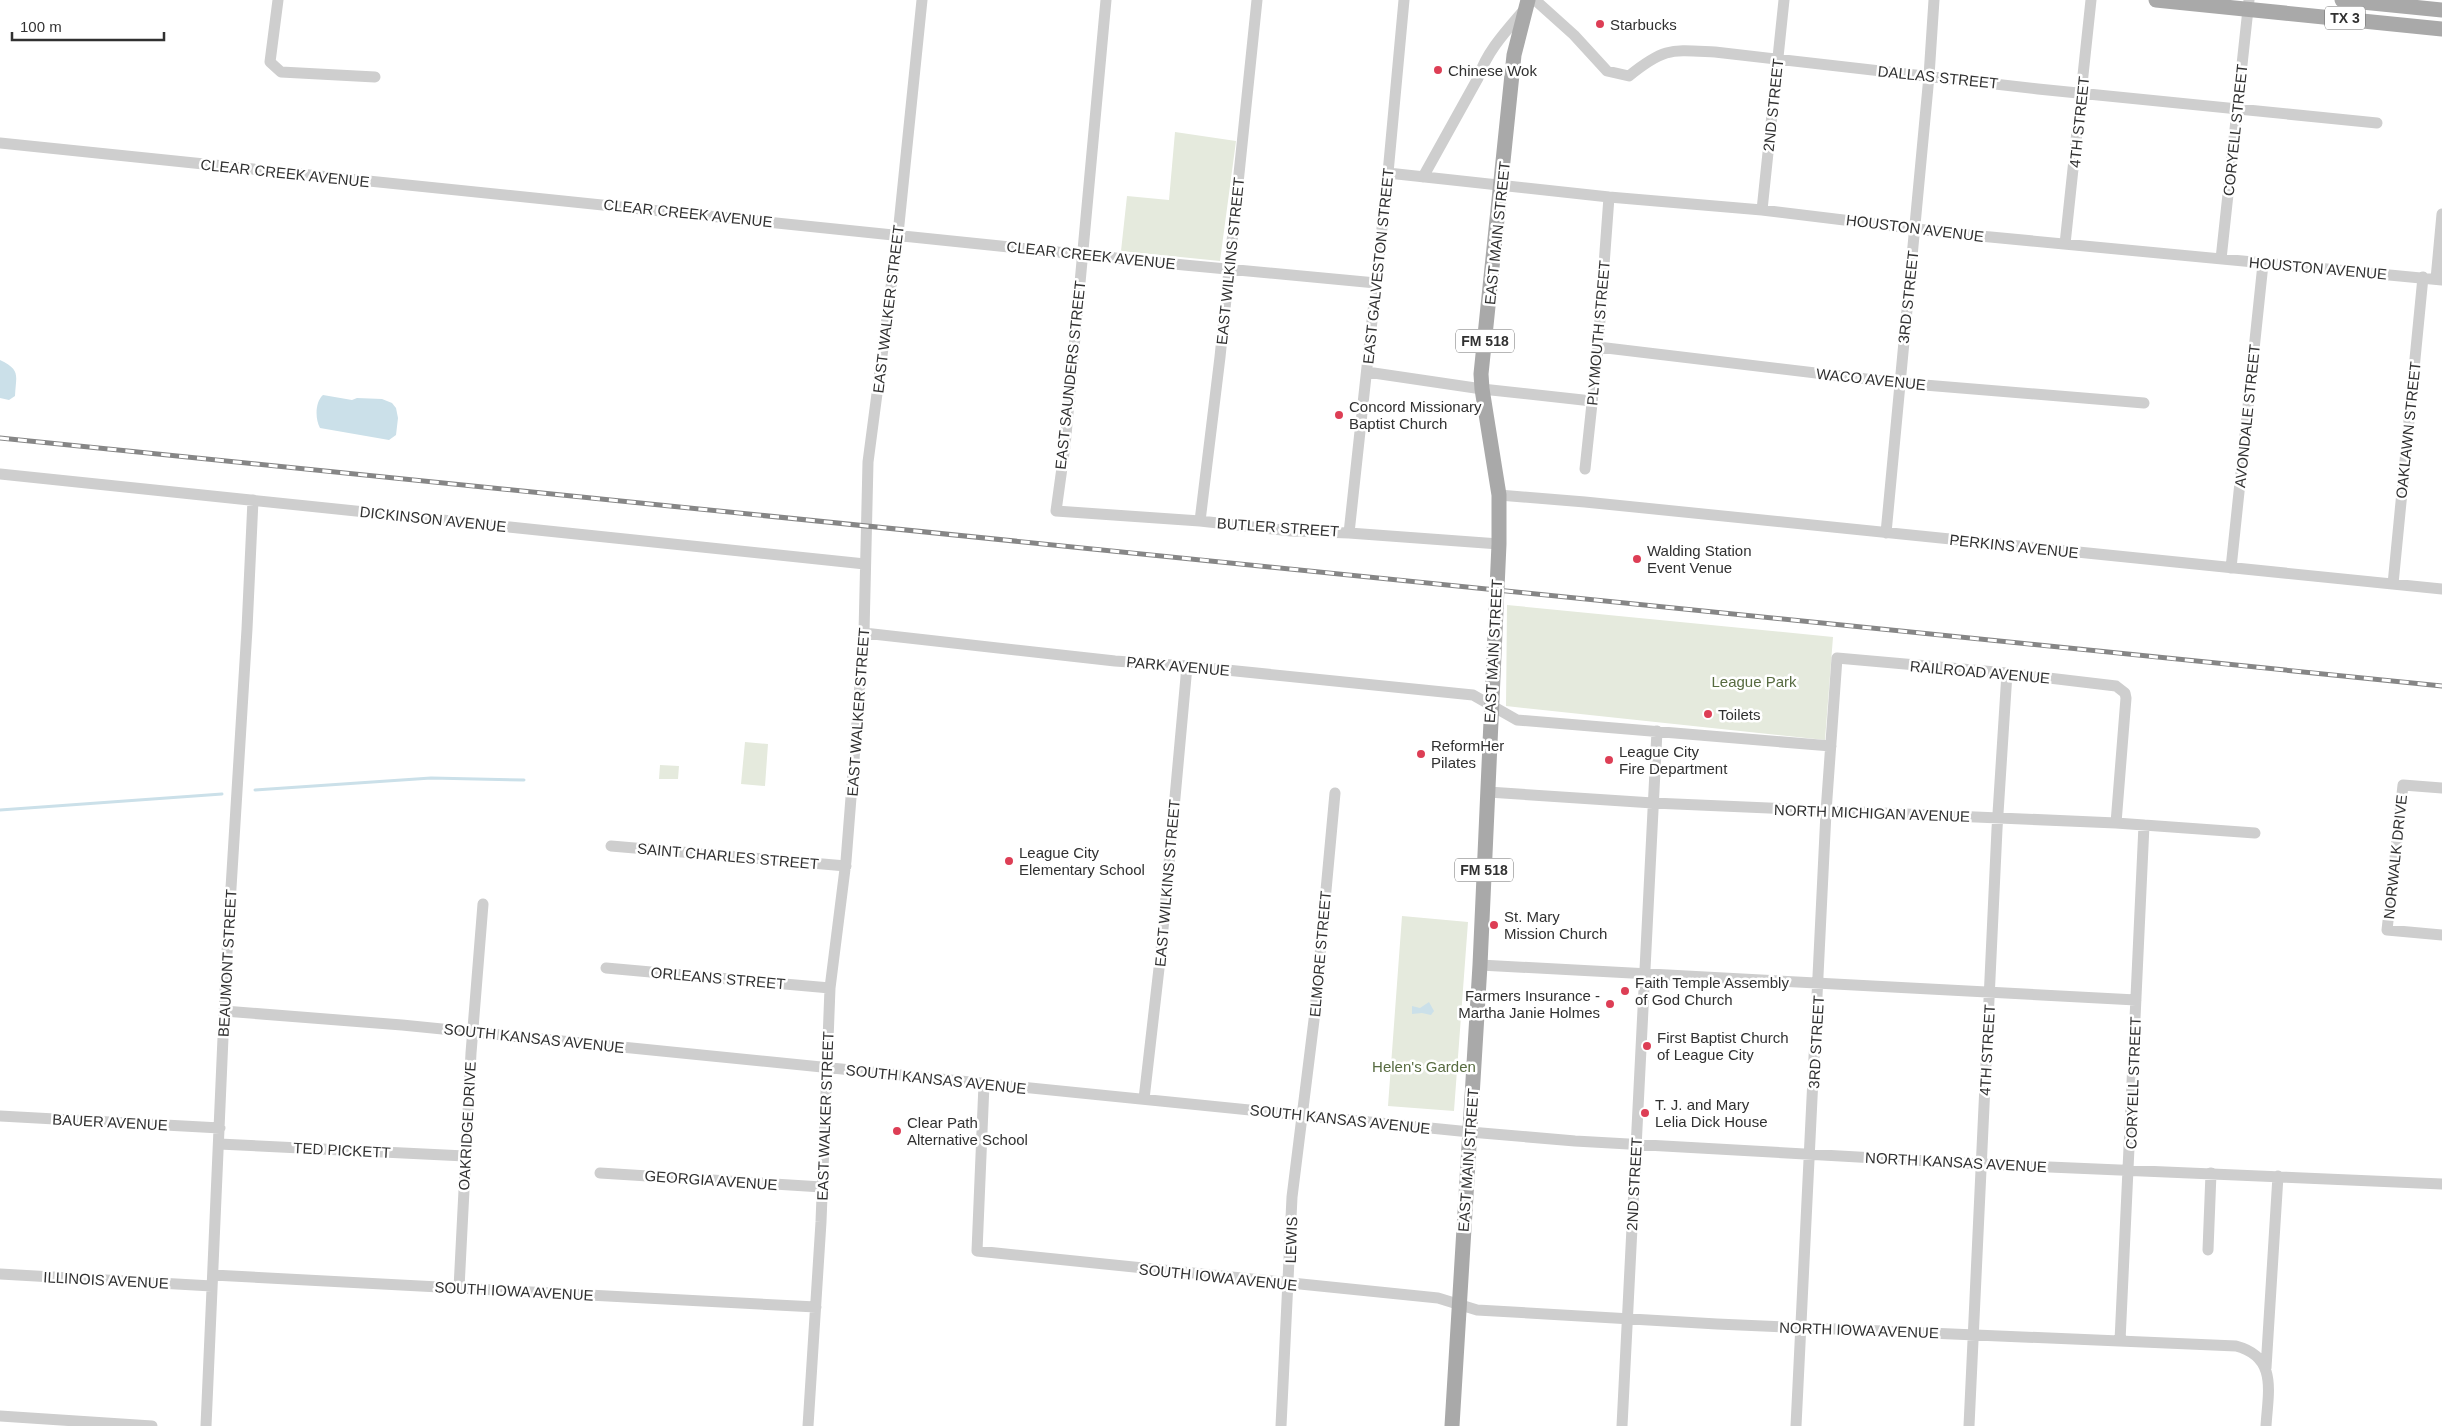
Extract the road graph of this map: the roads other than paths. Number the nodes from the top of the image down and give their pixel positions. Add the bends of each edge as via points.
1 (278, 0) edge
2 (922, 0) edge
3 (1106, 0) edge
4 (1257, 0) edge
5 (1404, 0) edge
6 (1784, 0) edge
7 (1934, 0) edge
8 (2092, 0) edge
9 (2156, 0) edge
10 (2342, 0) edge
11 (1529, 3) edge
12 (2249, 4) edge
13 (2442, 10) edge
14 (2442, 29) edge
15 (1778, 60) junction
16 (1929, 76) junction
17 (375, 77) dead end
18 (2082, 93) junction
19 (2236, 108) junction
20 (2377, 123) dead end
21 (0, 143) edge
22 (1388, 173) junction
23 (1423, 177) junction
24 (1502, 186) junction
25 (1609, 197) junction
26 (1762, 210) junction
27 (2442, 214) edge
28 (1915, 230) junction
29 (898, 234) junction
30 (2066, 244) junction
31 (1082, 253) junction
32 (2221, 259) junction
33 (2263, 264) junction
34 (1230, 269) junction
35 (2423, 277) junction
36 (2439, 279) edge
37 (1376, 282) junction
38 (1598, 347) junction
39 (1367, 372) junction
40 (1900, 382) junction
41 (1482, 389) junction
42 (1592, 401) junction
43 (2144, 403) dead end
44 (1585, 469) dead end
45 (0, 474) edge
46 (1499, 495) junction
47 (253, 500) junction
48 (1056, 511) joint
49 (1200, 521) junction
50 (1349, 533) junction
51 (1886, 533) junction
52 (1499, 544) junction
53 (865, 564) junction
54 (2231, 568) junction
55 (2393, 584) junction
56 (2442, 589) edge
57 (864, 633) junction
58 (1837, 658) joint
59 (1188, 666) junction
60 (2007, 673) junction
61 (1490, 704) junction
62 (1657, 731) junction
63 (1830, 746) junction
64 (2442, 788) edge
65 (1488, 792) junction
66 (1335, 793) dead end
67 (1653, 803) junction
68 (1826, 812) junction
69 (1998, 818) junction
70 (2116, 824) junction
71 (2144, 826) junction
72 (2256, 833) dead end
73 (611, 846) dead end
74 (846, 866) junction
75 (483, 904) dead end
76 (2442, 935) edge
77 (1480, 965) junction
78 (606, 968) dead end
79 (1645, 974) junction
80 (1819, 984) junction
81 (830, 988) junction
82 (1990, 993) junction
83 (2136, 1000) junction
84 (224, 1011) junction
85 (472, 1032) junction
86 (825, 1067) junction
87 (984, 1084) junction
88 (1144, 1099) junction
89 (1303, 1115) junction
90 (0, 1116) edge
91 (220, 1128) junction
92 (1470, 1132) junction
93 (219, 1144) junction
94 (1636, 1144) junction
95 (1811, 1154) junction
96 (465, 1156) junction
97 (1982, 1164) junction
98 (2130, 1170) junction
99 (600, 1173) dead end
100 (2211, 1173) junction
101 (2278, 1176) junction
102 (2442, 1184) edge
103 (822, 1187) junction
104 (2208, 1250) dead end
105 (0, 1274) edge
106 (212, 1280) junction
107 (1288, 1284) junction
108 (459, 1288) junction
109 (1458, 1304) junction
110 (816, 1307) junction
111 (1628, 1317) junction
112 (1802, 1328) junction
113 (1974, 1335) junction
114 (2120, 1341) junction
115 (2266, 1368) junction
116 (0, 1416) edge
117 (78, 1424) edge
118 (152, 1426) edge
119 (206, 1426) edge
120 (808, 1426) edge
121 (1281, 1426) edge
122 (1452, 1426) edge
123 (1622, 1426) edge
124 (1796, 1426) edge
125 (1969, 1426) edge
126 (2266, 1426) edge

1 - 17 street via 270,62 274,68 281,72
2 - 29 street, EAST WALKER STREET
3 - 31 street, EAST SAUNDERS STREET
4 - 34 street, EAST WILKINS STREET
5 - 22 street, EAST GALVESTON STREET
6 - 15 street, 2ND STREET
7 - 16 street, 3RD STREET
8 - 18 street, 4TH STREET
9 - 12 main road, TX 3
10 - 13 main road, TX 3
11 - 15 street, DALLAS STREET via 1574,35 1607,70 1629,76 1659,54 1677,51
11 - 23 street via 1483,64
11 - 24 main road, EAST MAIN STREET / FM 518 via 1514,55
12 - 14 main road, TX 3
12 - 19 street, CORYELL STREET
15 - 16 street, DALLAS STREET
15 - 26 street, 2ND STREET
16 - 18 street, DALLAS STREET
16 - 28 street, 3RD STREET
18 - 19 street, DALLAS STREET
18 - 30 street, 4TH STREET
19 - 20 street, DALLAS STREET
19 - 32 street, CORYELL STREET
21 - 29 street, CLEAR CREEK AVENUE
22 - 23 street, HOUSTON AVENUE
22 - 37 street, EAST GALVESTON STREET
23 - 24 street, HOUSTON AVENUE
24 - 25 street, HOUSTON AVENUE
24 - 41 main road, EAST MAIN STREET / FM 518
25 - 26 street, HOUSTON AVENUE
25 - 38 street, PLYMOUTH STREET
26 - 28 street, HOUSTON AVENUE
27 - 36 street
28 - 30 street, HOUSTON AVENUE
28 - 40 street, 3RD STREET
29 - 31 street, CLEAR CREEK AVENUE
29 - 53 street, EAST WALKER STREET via 868,462
30 - 32 street, HOUSTON AVENUE
31 - 34 street, CLEAR CREEK AVENUE
31 - 48 street, EAST SAUNDERS STREET
32 - 33 street, HOUSTON AVENUE
33 - 35 street, HOUSTON AVENUE
33 - 54 street, AVONDALE STREET
34 - 37 street, CLEAR CREEK AVENUE
34 - 49 street, EAST WILKINS STREET
35 - 36 street, HOUSTON AVENUE
35 - 55 street, OAKLAWN STREET
37 - 39 street, EAST GALVESTON STREET
38 - 40 street, WACO AVENUE
38 - 42 street, PLYMOUTH STREET
39 - 41 street
39 - 50 street, EAST GALVESTON STREET
40 - 43 street, WACO AVENUE
40 - 51 street, 3RD STREET
41 - 42 street
41 - 46 main road, EAST MAIN STREET / FM 518
42 - 44 street, PLYMOUTH STREET
45 - 47 street, DICKINSON AVENUE
46 - 51 street, PERKINS AVENUE
46 - 52 main road, EAST MAIN STREET / FM 518
47 - 53 street, DICKINSON AVENUE
47 - 84 street, BEAUMONT STREET
48 - 49 street, BUTLER STREET
49 - 50 street, BUTLER STREET via 1291,531
50 - 52 street, BUTLER STREET
51 - 54 street, PERKINS AVENUE
52 - 61 main road, EAST MAIN STREET / FM 518
53 - 57 street, EAST WALKER STREET
54 - 55 street, PERKINS AVENUE
55 - 56 street, PERKINS AVENUE
57 - 59 street, PARK AVENUE
57 - 74 street, EAST WALKER STREET
58 - 60 street, RAILROAD AVENUE
58 - 63 street, 3RD STREET
59 - 61 street, PARK AVENUE via 1473,695
59 - 88 street, EAST WILKINS STREET
60 - 69 street, 4TH STREET
60 - 70 street, RAILROAD AVENUE via 2122,689 2126,698
61 - 62 street, PARK AVENUE via 1517,720
61 - 65 main road, EAST MAIN STREET / FM 518
62 - 63 street, PARK AVENUE
62 - 67 street, 2ND STREET
63 - 68 street, 3RD STREET
64 - 76 street, NORWALK DRIVE via 2403,785 2387,930
65 - 67 street, NORTH MICHIGAN AVENUE
65 - 77 main road, EAST MAIN STREET / FM 518
66 - 89 street, ELMORE STREET
67 - 68 street, NORTH MICHIGAN AVENUE
67 - 79 street, 2ND STREET
68 - 69 street, NORTH MICHIGAN AVENUE
68 - 80 street, 3RD STREET
69 - 70 street, NORTH MICHIGAN AVENUE
69 - 82 street, 4TH STREET
70 - 71 street, NORTH MICHIGAN AVENUE
71 - 72 street, NORTH MICHIGAN AVENUE
71 - 83 street, CORYELL STREET
73 - 74 street, SAINT CHARLES STREET
74 - 81 street, EAST WALKER STREET
75 - 85 street, OAKRIDGE DRIVE
77 - 79 street
77 - 92 main road, EAST MAIN STREET / FM 518
78 - 81 street, ORLEANS STREET
79 - 80 street
79 - 94 street, 2ND STREET
80 - 82 street
80 - 95 street, 3RD STREET
81 - 86 street, EAST WALKER STREET
82 - 83 street
82 - 97 street, 4TH STREET
83 - 98 street, CORYELL STREET
84 - 85 street, SOUTH KANSAS AVENUE
84 - 91 street, BEAUMONT STREET
85 - 86 street, SOUTH KANSAS AVENUE
85 - 96 street, OAKRIDGE DRIVE
86 - 87 street, SOUTH KANSAS AVENUE
86 - 103 street, EAST WALKER STREET
87 - 88 street, SOUTH KANSAS AVENUE
87 - 107 street, SOUTH IOWA AVENUE via 977,1251
88 - 89 street, SOUTH KANSAS AVENUE
89 - 92 street, SOUTH KANSAS AVENUE
89 - 107 street, LEWIS via 1292,1197
90 - 91 street, BAUER AVENUE
91 - 93 street, BEAUMONT STREET
92 - 94 street, NORTH KANSAS AVENUE
92 - 109 main road, EAST MAIN STREET / FM 518
93 - 96 street, TED PICKETT
93 - 106 street, BEAUMONT STREET
94 - 95 street, NORTH KANSAS AVENUE
94 - 111 street, 2ND STREET
95 - 97 street, NORTH KANSAS AVENUE
95 - 112 street, 3RD STREET
96 - 108 street, OAKRIDGE DRIVE
97 - 98 street, NORTH KANSAS AVENUE
97 - 113 street, 4TH STREET
98 - 100 street, NORTH KANSAS AVENUE
98 - 114 street, CORYELL STREET
99 - 103 street, GEORGIA AVENUE
100 - 101 street, NORTH KANSAS AVENUE
100 - 104 street
101 - 102 street, NORTH KANSAS AVENUE
101 - 115 street
103 - 110 street, EAST WALKER STREET
105 - 106 street, ILLINOIS AVENUE
106 - 108 street, SOUTH IOWA AVENUE
106 - 119 street, BEAUMONT STREET
107 - 109 street, SOUTH IOWA AVENUE via 1438,1298
107 - 121 street, LEWIS
108 - 110 street, SOUTH IOWA AVENUE
109 - 111 street, NORTH IOWA AVENUE via 1477,1310
109 - 122 main road, EAST MAIN STREET / FM 518
110 - 120 street, EAST WALKER STREET
111 - 112 street, NORTH IOWA AVENUE
111 - 123 street, 2ND STREET
112 - 113 street, NORTH IOWA AVENUE
112 - 124 street, 3RD STREET
113 - 114 street, NORTH IOWA AVENUE
113 - 125 street, 4TH STREET
114 - 115 street, NORTH IOWA AVENUE via 2236,1346 2251,1350
115 - 126 street
116 - 117 street
117 - 118 street

